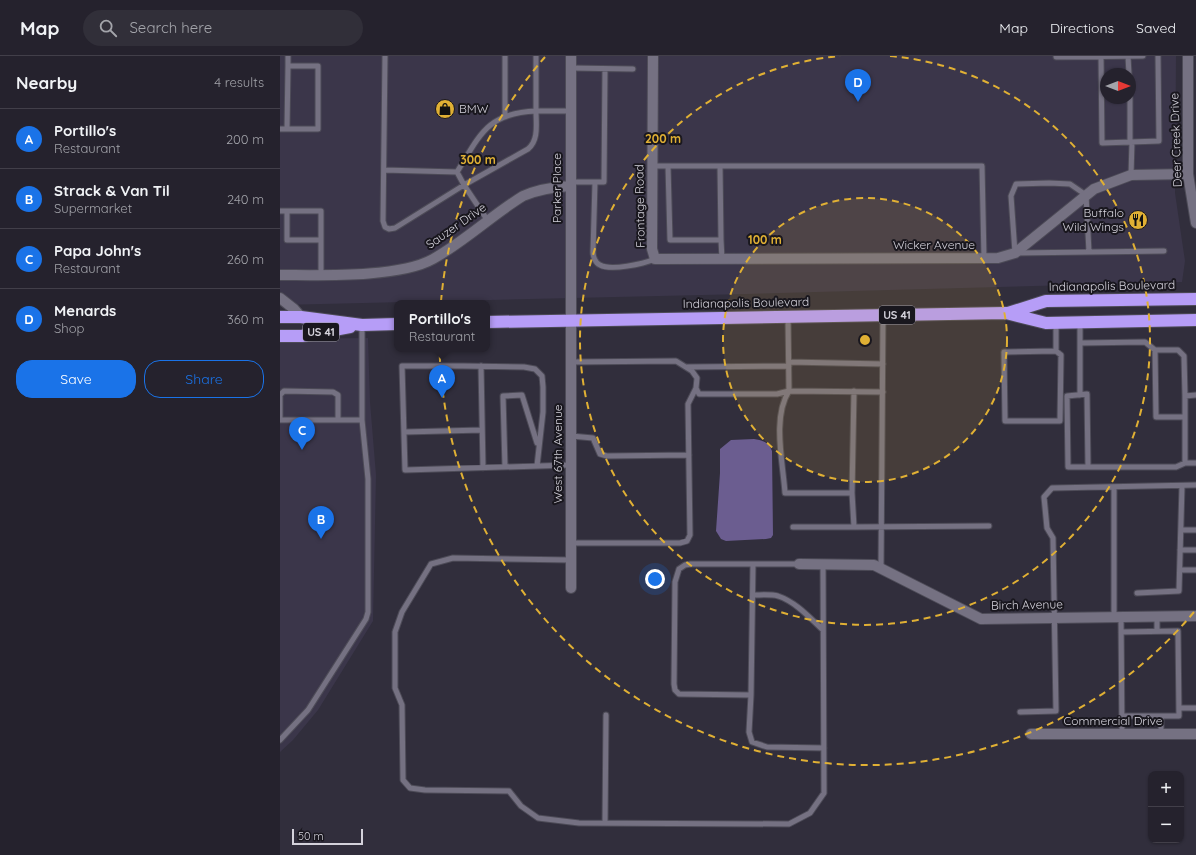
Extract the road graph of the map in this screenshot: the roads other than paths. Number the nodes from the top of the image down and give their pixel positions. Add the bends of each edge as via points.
1 (288, 56) edge
2 (385, 56) edge
3 (505, 56) edge
4 (536, 56) edge
5 (571, 56) edge
6 (653, 56) edge
7 (1056, 56) edge
8 (1101, 56) edge
9 (1128, 56) edge
10 (1143, 56) edge
11 (1158, 56) edge
12 (1188, 56) edge
13 (288, 66) junction
14 (571, 68) junction
15 (1129, 68) edge
16 (605, 69) junction
17 (633, 69) dead end
18 (1130, 104) edge
19 (1192, 106) edge
20 (536, 111) junction
21 (570, 111) junction
22 (505, 117) junction
23 (280, 129) edge
24 (287, 129) junction
25 (1131, 142) junction
26 (652, 166) junction
27 (668, 166) junction
28 (720, 166) junction
29 (384, 170) junction
30 (457, 172) junction
31 (1188, 174) junction
32 (1131, 175) junction
33 (595, 182) junction
34 (570, 184) junction
35 (464, 185) junction
36 (1086, 195) junction
37 (280, 211) edge
38 (287, 211) junction
39 (1195, 213) edge
40 (488, 221) junction
41 (1196, 224) edge
42 (321, 240) junction
43 (722, 240) junction
44 (1164, 251) dead end
45 (1015, 252) junction
46 (1089, 252) junction
47 (984, 258) junction
48 (655, 259) junction
49 (722, 259) junction
50 (321, 274) junction
51 (280, 275) edge
52 (280, 298) edge
53 (1196, 299) edge
54 (1006, 313) junction
55 (883, 315) junction
56 (280, 317) edge
57 (301, 317) junction
58 (788, 317) junction
59 (571, 320) junction
60 (1196, 320) edge
61 (490, 322) edge
62 (1056, 322) junction
63 (1080, 322) junction
64 (394, 324) edge
65 (362, 325) junction
66 (280, 336) edge
67 (1080, 343) junction
68 (1056, 350) junction
69 (1155, 350) junction
70 (571, 362) junction
71 (789, 364) junction
72 (883, 364) junction
73 (481, 366) junction
74 (687, 367) junction
75 (696, 388) junction
76 (789, 391) junction
77 (854, 392) junction
78 (883, 392) junction
79 (1080, 395) junction
80 (1196, 395) edge
81 (1185, 396) junction
82 (1185, 417) junction
83 (280, 420) edge
84 (338, 420) junction
85 (362, 420) junction
86 (482, 430) junction
87 (404, 432) junction
88 (571, 436) junction
89 (538, 445) junction
90 (689, 455) junction
91 (1185, 463) junction
92 (1196, 463) edge
93 (570, 465) junction
94 (537, 466) junction
95 (1088, 466) junction
96 (505, 467) junction
97 (483, 468) junction
98 (1196, 485) edge
99 (1182, 486) junction
100 (1114, 487) junction
101 (852, 493) junction
102 (989, 526) dead end
103 (793, 527) dead end
104 (854, 527) junction
105 (881, 527) junction
106 (1181, 530) junction
107 (1196, 530) edge
108 (571, 543) junction
109 (1180, 550) junction
110 (1196, 550) edge
111 (572, 560) junction
112 (753, 564) junction
113 (799, 564) joint
114 (823, 564) junction
115 (881, 569) junction
116 (1180, 570) junction
117 (1196, 570) edge
118 (572, 588) dead end
119 (1137, 593) dead end
120 (753, 595) junction
121 (1157, 616) junction
122 (1196, 616) edge
123 (1118, 617) junction
124 (1053, 618) junction
125 (823, 630) junction
126 (1158, 631) junction
127 (1121, 632) junction
128 (751, 695) junction
129 (1178, 708) junction
130 (1196, 708) edge
131 (1020, 712) dead end
132 (606, 715) dead end
133 (1122, 716) junction
134 (1161, 716) junction
135 (1031, 734) dead end
136 (1122, 734) junction
137 (1161, 734) junction
138 (1196, 734) edge
139 (283, 735) edge
140 (280, 740) edge
141 (824, 748) junction
142 (605, 823) junction

1 - 13 lane
2 - 29 lane
3 - 22 lane
4 - 20 lane
5 - 14 street, Parker Place
6 - 26 street, Frontage Road
7 - 8 lane
8 - 9 lane
8 - 25 lane via 1102,144
9 - 10 lane
9 - 15 lane
11 - 25 lane via 1159,141
12 - 19 street, Deer Creek Drive
13 - 24 lane
13 - 24 lane via 318,66 318,129
14 - 16 lane
14 - 21 street, Parker Place
16 - 17 lane
16 - 33 lane via 604,182
18 - 25 lane
19 - 31 street, Deer Creek Drive
20 - 21 lane
20 - 22 lane
20 - 35 lane via 533,145
21 - 34 street, Parker Place
22 - 30 lane via 484,130
23 - 24 lane
25 - 32 lane
26 - 27 lane
26 - 48 street, Frontage Road via 652,249
27 - 28 lane
27 - 43 lane via 670,240
28 - 43 lane
28 - 47 lane via 982,166
29 - 30 lane
29 - 35 lane via 383,221 389,230
30 - 35 lane
31 - 32 street, Wicker Avenue
31 - 39 street, Deer Creek Drive
32 - 36 street, Wicker Avenue via 1094,189
33 - 34 lane
33 - 48 lane via 593,252 596,262 608,266 637,265
34 - 40 street, Sauzer Drive via 533,191
34 - 59 street, Parker Place
35 - 40 lane
36 - 45 street, Wicker Avenue
36 - 45 lane via 1070,184 1016,184 1011,196
36 - 46 lane
37 - 38 lane
38 - 42 lane via 321,211
38 - 42 lane via 287,240
39 - 41 street, Deer Creek Drive
40 - 50 street, Sauzer Drive via 433,259 415,266 395,271
42 - 50 lane
43 - 49 lane
44 - 46 lane
45 - 46 lane
45 - 47 street, Wicker Avenue via 998,258
47 - 49 street, Wicker Avenue
48 - 49 street, Wicker Avenue
50 - 51 street, Sauzer Drive
52 - 57 street
53 - 54 highway, Indianapolis Boulevard / US 41 via 1046,301
54 - 55 highway, Indianapolis Boulevard / US 41
54 - 62 highway, Indianapolis Boulevard / US 41 via 1046,323
55 - 58 highway, Indianapolis Boulevard / US 41
55 - 72 lane
56 - 57 highway, US 41
57 - 65 highway, US 41
58 - 59 highway, Indianapolis Boulevard
58 - 71 lane
59 - 61 highway, Indianapolis Boulevard
59 - 70 street, West 67th Avenue
60 - 63 highway, Indianapolis Boulevard / US 41
62 - 63 highway, Indianapolis Boulevard / US 41
62 - 68 lane
63 - 67 lane
64 - 65 highway, US 41
65 - 66 highway, US 41 via 302,336
65 - 85 lane
67 - 69 lane via 1145,342
67 - 79 lane
68 - 68 lane via 1004,352 1005,421 1060,421 1061,355
69 - 81 lane via 1178,350 1184,356
69 - 82 lane via 1156,417
70 - 74 lane via 676,361
70 - 88 street, West 67th Avenue
71 - 72 lane
71 - 74 lane
71 - 76 lane
72 - 78 lane
73 - 86 lane
73 - 87 lane via 402,366
73 - 89 lane via 524,367 535,369 542,376 543,412
74 - 75 lane via 697,378
75 - 76 lane via 699,394 705,396 777,394
75 - 90 lane via 688,404
76 - 77 lane
76 - 101 lane via 783,400 780,419 785,493
77 - 78 lane
77 - 101 lane
78 - 105 lane
79 - 95 lane via 1087,394
79 - 95 lane via 1067,396 1068,467
80 - 81 lane
81 - 82 lane
82 - 91 lane
83 - 84 lane
83 - 84 lane via 280,395 284,391 333,392 338,395
84 - 85 lane
85 - 139 lane via 368,479 368,612 308,710
86 - 87 lane
86 - 97 lane
87 - 97 lane via 405,470
88 - 90 lane via 594,438 600,454 607,456
88 - 93 street, West 67th Avenue
89 - 94 lane
89 - 96 lane via 522,395 503,396
90 - 108 lane via 690,535 687,541
91 - 92 lane
91 - 95 lane via 1176,467
93 - 94 lane
93 - 108 street, West 67th Avenue
94 - 96 lane
96 - 97 lane
98 - 99 lane
99 - 100 lane
99 - 106 lane
100 - 123 lane
100 - 124 lane via 1052,488 1044,497 1047,528 1053,538
101 - 104 lane
102 - 105 lane
103 - 104 lane
104 - 105 lane
105 - 115 lane
106 - 107 lane
106 - 109 lane
108 - 111 street, West 67th Avenue
109 - 110 lane
109 - 116 lane
111 - 118 street, West 67th Avenue
111 - 142 lane via 453,558 432,564 402,612 395,632 395,688 402,704 403,780 410,788 425,790 509,791 521,806 538,818
112 - 113 lane
112 - 120 lane
112 - 128 lane via 685,565 676,574 675,590 675,690 679,694
113 - 114 street, Birch Avenue
114 - 115 street, Birch Avenue via 874,565
114 - 125 lane
115 - 124 street, Birch Avenue via 981,619
116 - 117 lane
116 - 119 lane via 1179,591
120 - 125 lane via 777,596 787,600
120 - 128 lane
121 - 122 street, Birch Avenue
121 - 123 street, Birch Avenue
121 - 126 lane
123 - 124 street, Birch Avenue
123 - 127 lane
124 - 131 lane via 1056,711
125 - 141 lane
126 - 127 lane
126 - 129 lane via 1178,630
127 - 133 lane
128 - 141 lane via 752,742 767,747
129 - 130 lane
129 - 134 lane via 1178,716
132 - 142 lane
133 - 134 lane
133 - 136 lane
134 - 137 lane
135 - 136 street, Commercial Drive
136 - 137 street, Commercial Drive
137 - 138 street, Commercial Drive
139 - 140 lane
141 - 142 lane via 824,793 810,813 789,824

